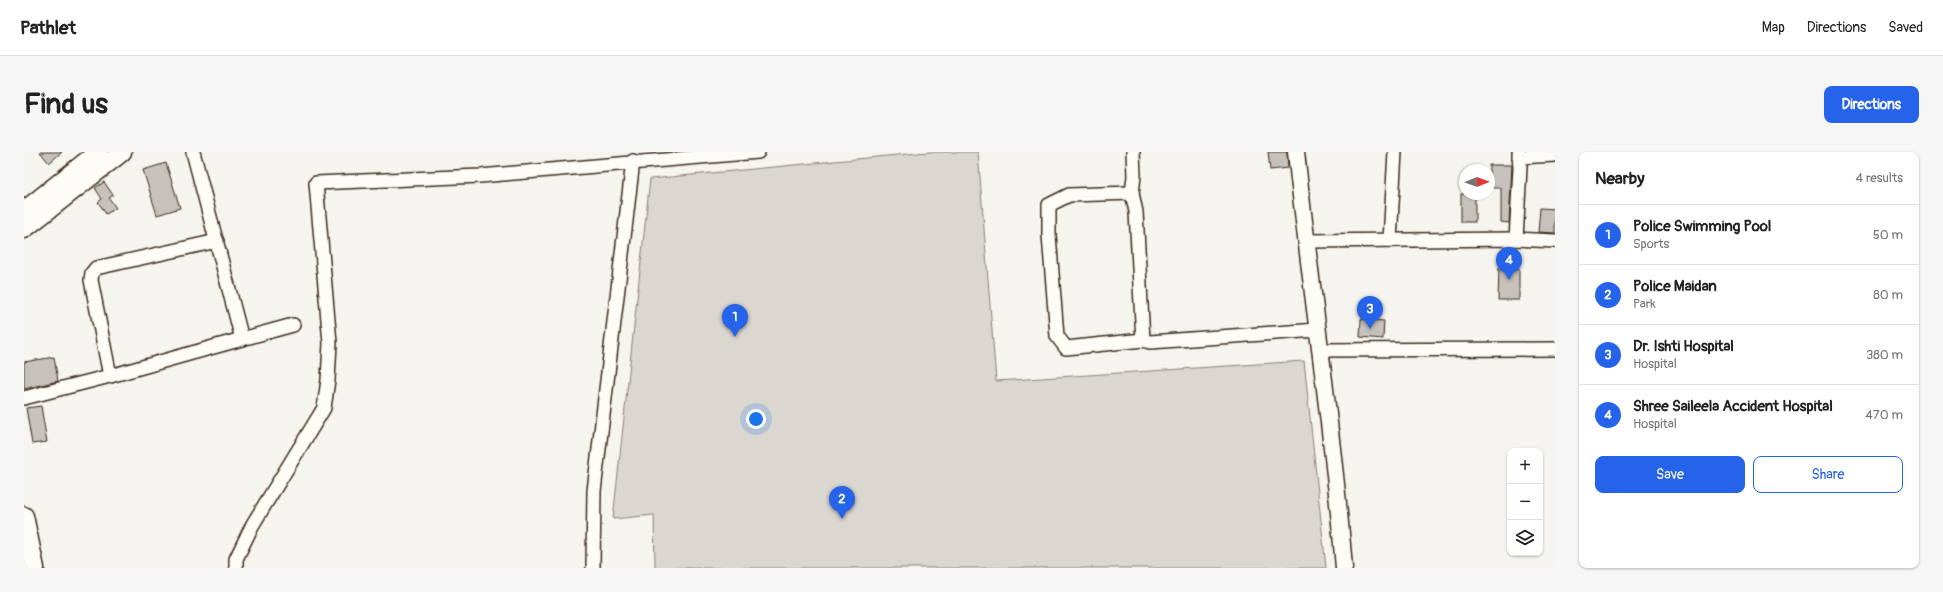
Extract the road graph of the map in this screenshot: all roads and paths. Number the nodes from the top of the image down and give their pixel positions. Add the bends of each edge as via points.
1 (98, 152) edge
2 (122, 152) edge
3 (193, 152) edge
4 (758, 152) edge
5 (1133, 152) edge
6 (1296, 152) edge
7 (1395, 152) edge
8 (1519, 155) edge
9 (1555, 155) edge
10 (633, 162) junction
11 (1132, 192) junction
12 (24, 211) edge
13 (24, 229) edge
14 (1516, 239) junction
15 (1390, 240) junction
16 (1555, 240) edge
17 (217, 241) junction
18 (1306, 241) junction
19 (293, 325) dead end
20 (1317, 330) junction
21 (242, 339) junction
22 (1143, 340) junction
23 (1555, 349) edge
24 (1320, 350) junction
25 (110, 376) junction
26 (24, 398) edge
27 (24, 516) edge
28 (35, 568) edge
29 (236, 568) edge
30 (593, 568) edge
31 (1344, 568) edge

1 - 12 main road
2 - 13 main road
3 - 17 street
4 - 10 street
5 - 11 street
6 - 18 street
7 - 15 street
8 - 9 street
8 - 14 street
10 - 29 street via 480,176 316,183 330,343 324,408 253,524 236,559
10 - 30 street via 594,491
11 - 22 street via 1136,212
11 - 22 street via 1069,195 1049,205 1049,234 1057,336 1066,348
14 - 15 street
14 - 16 street
15 - 18 street
17 - 21 street
17 - 25 street via 96,268 92,273 91,280
18 - 20 street
19 - 21 street
20 - 22 street via 1150,342
20 - 24 street
21 - 25 street
23 - 24 street
24 - 31 street via 1337,480
25 - 26 street
27 - 28 main road

